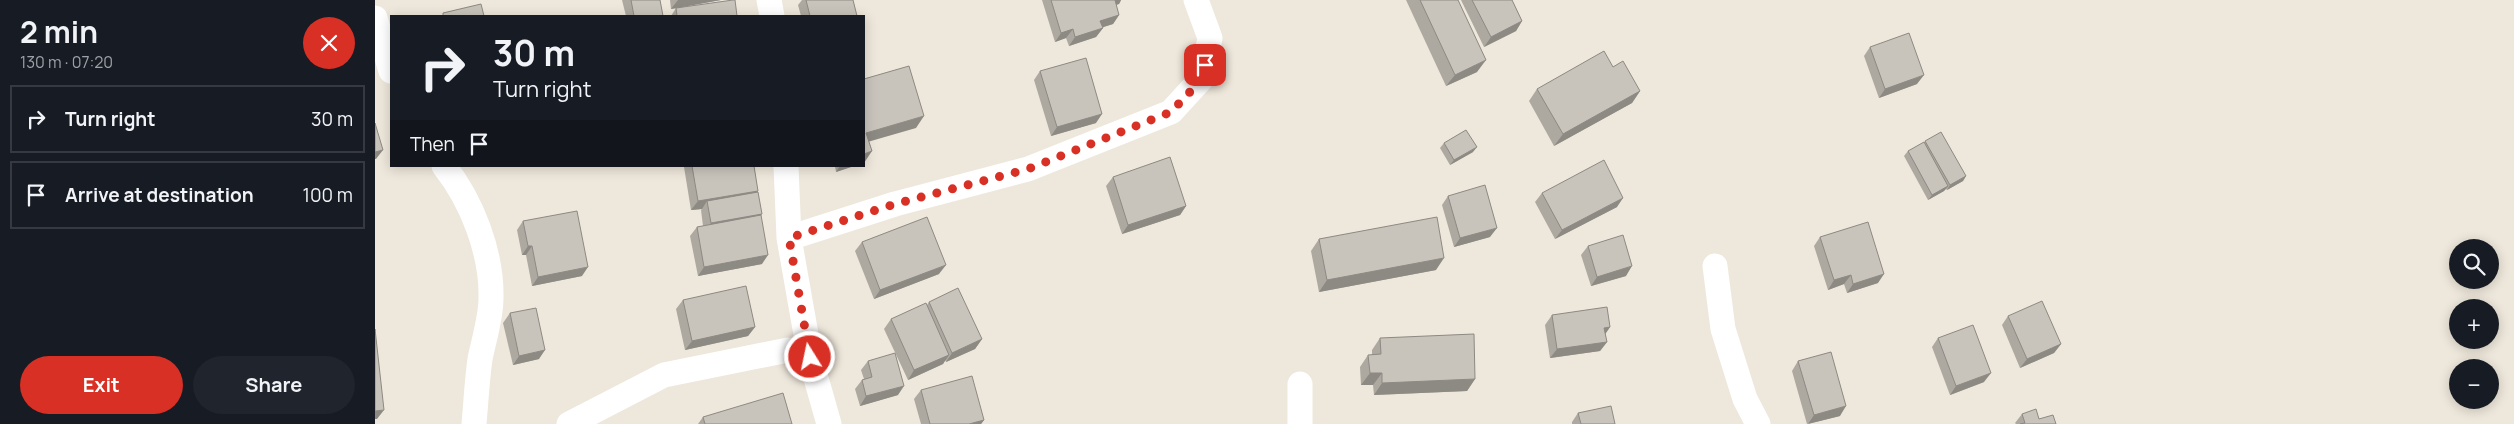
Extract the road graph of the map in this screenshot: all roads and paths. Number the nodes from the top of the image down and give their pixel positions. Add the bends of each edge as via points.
1 (769, 0) edge
2 (1196, 0) edge
3 (772, 15) edge
4 (375, 18) edge
5 (390, 68) edge
6 (445, 167) edge
7 (786, 167) edge
8 (789, 238) junction
9 (1715, 266) dead end
10 (810, 357) junction
11 (1300, 384) dead end
12 (474, 424) edge
13 (569, 424) edge
14 (829, 424) edge
15 (1300, 424) edge
16 (1758, 424) edge

1 - 3 street
2 - 8 street via 1210,38 1203,78 1171,112 1028,169 895,204
4 - 5 street
6 - 12 street via 470,206 480,232 491,298
7 - 8 street
8 - 10 street
9 - 16 street via 1723,329 1745,399
10 - 13 street via 788,350 664,375
10 - 14 street
11 - 15 street

